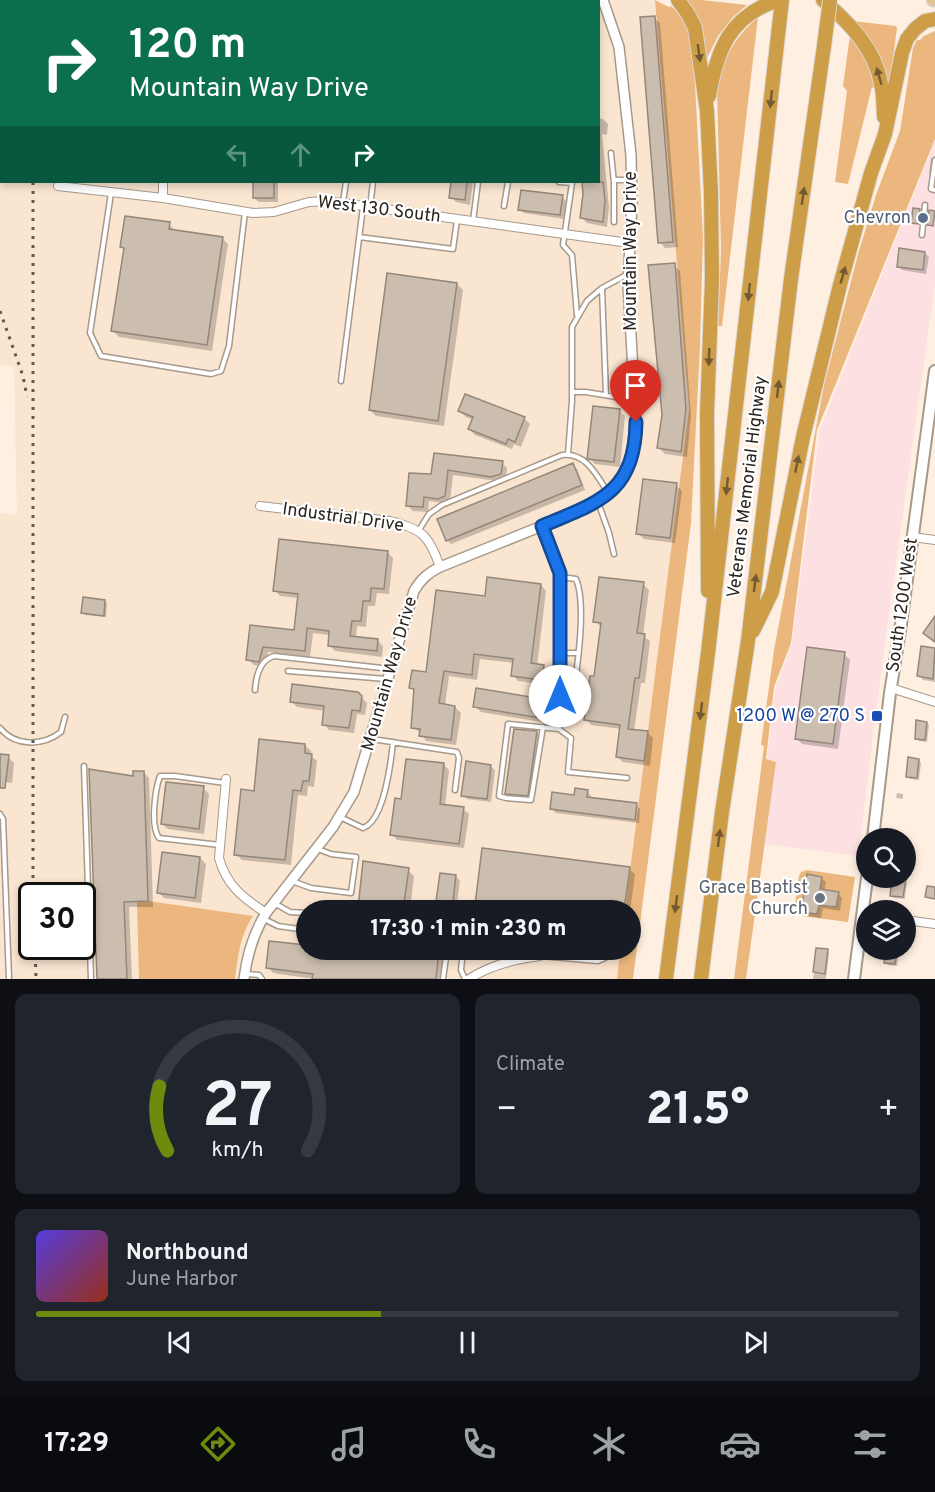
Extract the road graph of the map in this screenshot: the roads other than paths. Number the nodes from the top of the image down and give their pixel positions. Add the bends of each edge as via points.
1 (603, 0) edge
2 (678, 0) edge
3 (780, 0) edge
4 (823, 0) edge
5 (830, 0) edge
6 (935, 19) edge
7 (706, 111) junction
8 (885, 134) junction
9 (612, 153) dead end
10 (935, 160) edge
11 (614, 180) junction
12 (632, 180) junction
13 (163, 183) edge
14 (346, 183) edge
15 (373, 183) edge
16 (478, 183) edge
17 (508, 183) edge
18 (572, 183) edge
19 (58, 186) dead end
20 (935, 190) edge
21 (111, 192) junction
22 (163, 198) junction
23 (343, 203) junction
24 (925, 204) dead end
25 (504, 206) dead end
26 (367, 207) junction
27 (245, 212) junction
28 (457, 220) junction
29 (473, 222) junction
30 (614, 222) dead end
31 (564, 234) junction
32 (922, 235) dead end
33 (359, 237) junction
34 (630, 243) junction
35 (628, 274) junction
36 (602, 288) junction
37 (577, 318) junction
38 (935, 371) edge
39 (341, 381) dead end
40 (572, 392) junction
41 (606, 395) junction
42 (634, 400) junction
43 (568, 454) junction
44 (609, 493) junction
45 (598, 501) junction
46 (260, 506) dead end
47 (542, 526) junction
48 (419, 530) junction
49 (913, 537) junction
50 (935, 540) edge
51 (614, 554) dead end
52 (440, 567) junction
53 (560, 577) junction
54 (748, 641) junction
55 (560, 653) junction
56 (578, 653) junction
57 (708, 653) junction
58 (392, 669) junction
59 (288, 671) dead end
60 (389, 680) junction
61 (891, 688) junction
62 (255, 690) dead end
63 (935, 702) edge
64 (65, 717) dead end
65 (560, 718) junction
66 (543, 727) junction
67 (0, 728) edge
68 (559, 729) junction
69 (371, 739) junction
70 (393, 742) junction
71 (84, 766) dead end
72 (627, 778) dead end
73 (225, 781) joint
74 (455, 790) dead end
75 (0, 814) edge
76 (340, 817) junction
77 (874, 828) edge
78 (220, 845) junction
79 (316, 849) junction
80 (291, 880) junction
81 (273, 903) junction
82 (296, 913) edge
83 (264, 915) junction
84 (916, 921) edge
85 (935, 924) edge
86 (296, 929) edge
87 (446, 960) edge
88 (462, 960) edge
89 (514, 960) edge
90 (857, 960) edge
91 (244, 976) edge
92 (9, 979) edge
93 (91, 979) edge
94 (262, 979) edge
95 (443, 979) edge
96 (467, 979) edge
97 (666, 979) edge
98 (701, 979) edge
99 (854, 979) edge

1 - 12 street, Mountain Way Drive via 619,47
2 -> 7 highway via 695,28
3 - 7 highway via 750,13 727,38 717,57
3 -> 57 highway, Veterans Memorial Highway
8 -> 4 highway via 882,85 869,51
54 -> 5 highway, Veterans Memorial Highway, bridge
6 - 8 highway via 925,21 907,39
7 -> 57 highway via 712,234 707,414
54 -> 8 highway via 772,592 814,390 849,252
9 - 11 lane
10 - 20 lane via 931,189
11 - 12 lane
11 - 30 lane
12 - 34 street, Mountain Way Drive
13 - 22 street
14 - 23 lane
15 - 26 lane
16 - 29 lane
17 - 25 lane
18 - 31 lane
19 - 21 street, West 130 South
21 - 22 street, West 130 South
21 - 27 lane via 90,333 101,356 211,374 221,371 229,346
22 - 27 street, West 130 South
23 - 26 street, West 130 South
23 - 27 street, West 130 South via 309,202 274,212
24 - 32 lane
26 - 28 street, West 130 South
26 - 33 lane
28 - 29 street, West 130 South
28 - 33 lane via 453,249
29 - 31 street, West 130 South
31 - 34 street, West 130 South
31 - 37 lane via 563,245 572,255
33 - 39 lane
34 - 35 street, Mountain Way Drive
35 - 36 lane
35 - 42 street, Mountain Way Drive
36 - 37 lane via 587,301
36 - 41 lane
37 - 40 lane via 572,327
38 - 49 main road, South 1200 West
40 - 41 lane
40 - 43 lane
41 - 42 lane
42 - 44 street, Mountain Way Drive via 633,455 623,477
43 - 44 lane via 587,462
43 - 48 lane via 442,505 429,514
44 - 45 street, Mountain Way Drive
45 - 47 street, Mountain Way Drive
45 - 51 lane
46 - 48 street, Industrial Drive via 390,521
47 - 52 street, Mountain Way Drive
47 - 53 street
48 - 52 street, Industrial Drive via 434,548
49 - 50 street
49 - 61 main road, South 1200 West
52 - 58 street, Mountain Way Drive via 426,574 414,591
53 - 55 street
53 - 56 lane via 576,579 579,585
98 -> 54 highway, Veterans Memorial Highway
55 - 56 lane
55 - 65 street
56 - 65 lane via 571,713
57 -> 97 highway, Veterans Memorial Highway
58 - 60 street, Mountain Way Drive
58 - 62 lane via 274,656 259,670
59 - 60 lane
60 - 69 street, Mountain Way Drive
61 - 63 street
61 - 77 main road, South 1200 West
64 - 67 lane via 62,732 44,741 19,741
65 - 68 lane
66 - 66 lane via 508,724 498,793 501,797 531,800
66 - 68 lane
68 - 72 lane via 571,738 568,772
69 - 70 lane
69 - 76 street, Mountain Way Drive via 354,792
70 - 74 lane via 457,752
70 - 76 lane via 379,808 368,826 363,828
71 - 93 lane
73 - 78 street
73 - 78 lane via 160,776 156,786 155,829 159,837
75 - 92 lane
76 - 79 street, Mountain Way Drive
78 - 83 street via 222,871
79 - 80 street, Mountain Way Drive
79 - 80 lane via 356,857 351,893 311,888
80 - 81 street, Mountain Way Drive
81 - 82 lane
81 - 83 street, Mountain Way Drive
83 - 86 lane via 278,926
83 - 91 street, Mountain Way Drive via 248,952
84 - 85 street
87 - 95 lane
88 - 96 lane via 461,970
89 - 96 street
90 - 99 main road
91 - 94 lane via 259,975

